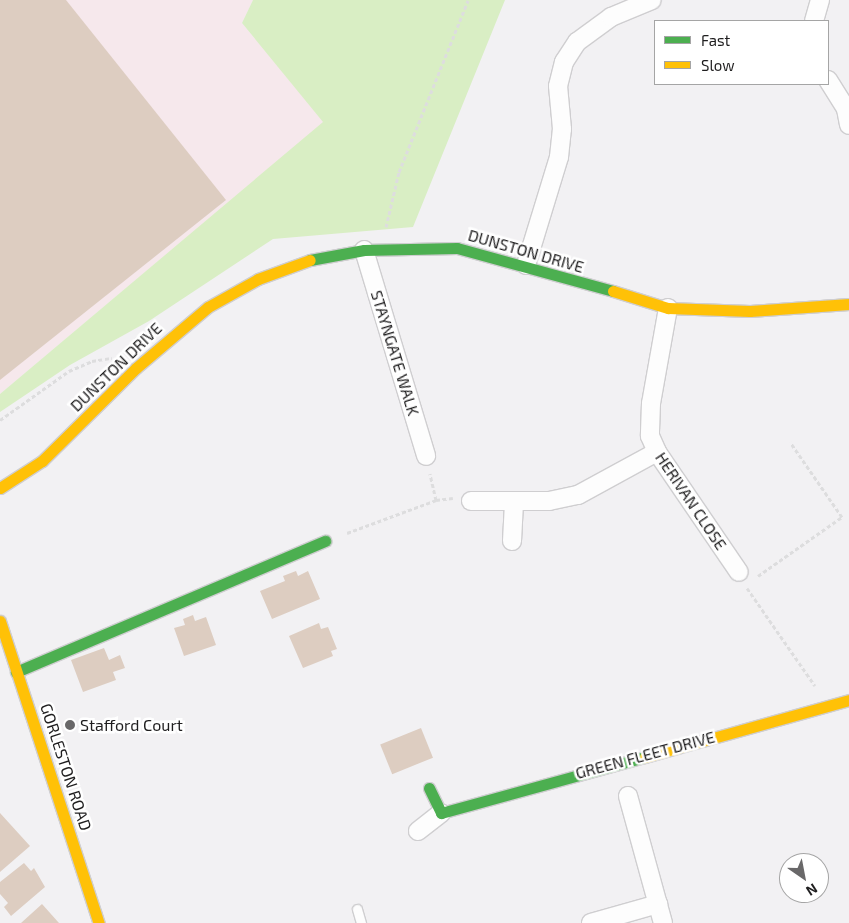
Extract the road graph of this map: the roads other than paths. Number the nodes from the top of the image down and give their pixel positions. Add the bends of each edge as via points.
1 (652, 0) edge
2 (820, 0) edge
3 (814, 20) edge
4 (829, 82) edge
5 (849, 125) edge
6 (364, 250) junction
7 (526, 265) junction
8 (849, 304) edge
9 (668, 308) junction
10 (656, 452) junction
11 (426, 456) road end
12 (0, 488) edge
13 (471, 501) dead end
14 (514, 502) junction
15 (512, 540) dead end
16 (325, 541) road end
17 (739, 572) dead end
18 (0, 621) edge
19 (16, 672) junction
20 (849, 700) edge
21 (429, 788) dead end
22 (628, 796) dead end
23 (441, 813) junction
24 (418, 831) dead end
25 (658, 904) junction
26 (357, 909) dead end
27 (99, 923) edge
28 (361, 923) edge
29 (592, 923) edge
30 (664, 923) edge

1 - 7 street via 611,17 577,42 564,62 558,86 562,129 559,156
2 - 3 street
4 - 5 street via 846,110
6 - 7 street, DUNSTON DRIVE via 457,248
6 - 11 street, STAYNGATE WALK
6 - 12 street, DUNSTON DRIVE via 307,261 266,276 208,307 136,368 42,461
7 - 9 street, DUNSTON DRIVE
8 - 9 street, DUNSTON DRIVE via 750,311
9 - 10 street, HERIVAN CLOSE via 651,403 650,436
10 - 14 street via 578,495 549,501
10 - 17 street, HERIVAN CLOSE
13 - 14 street
14 - 15 street
16 - 19 street
18 - 19 street, GORLESTON ROAD
19 - 27 street, GORLESTON ROAD via 44,747
20 - 23 street, GREEN FLEET DRIVE
21 - 23 street
22 - 25 street
23 - 24 street, GREEN FLEET DRIVE
25 - 29 street
25 - 30 street
26 - 28 lane

